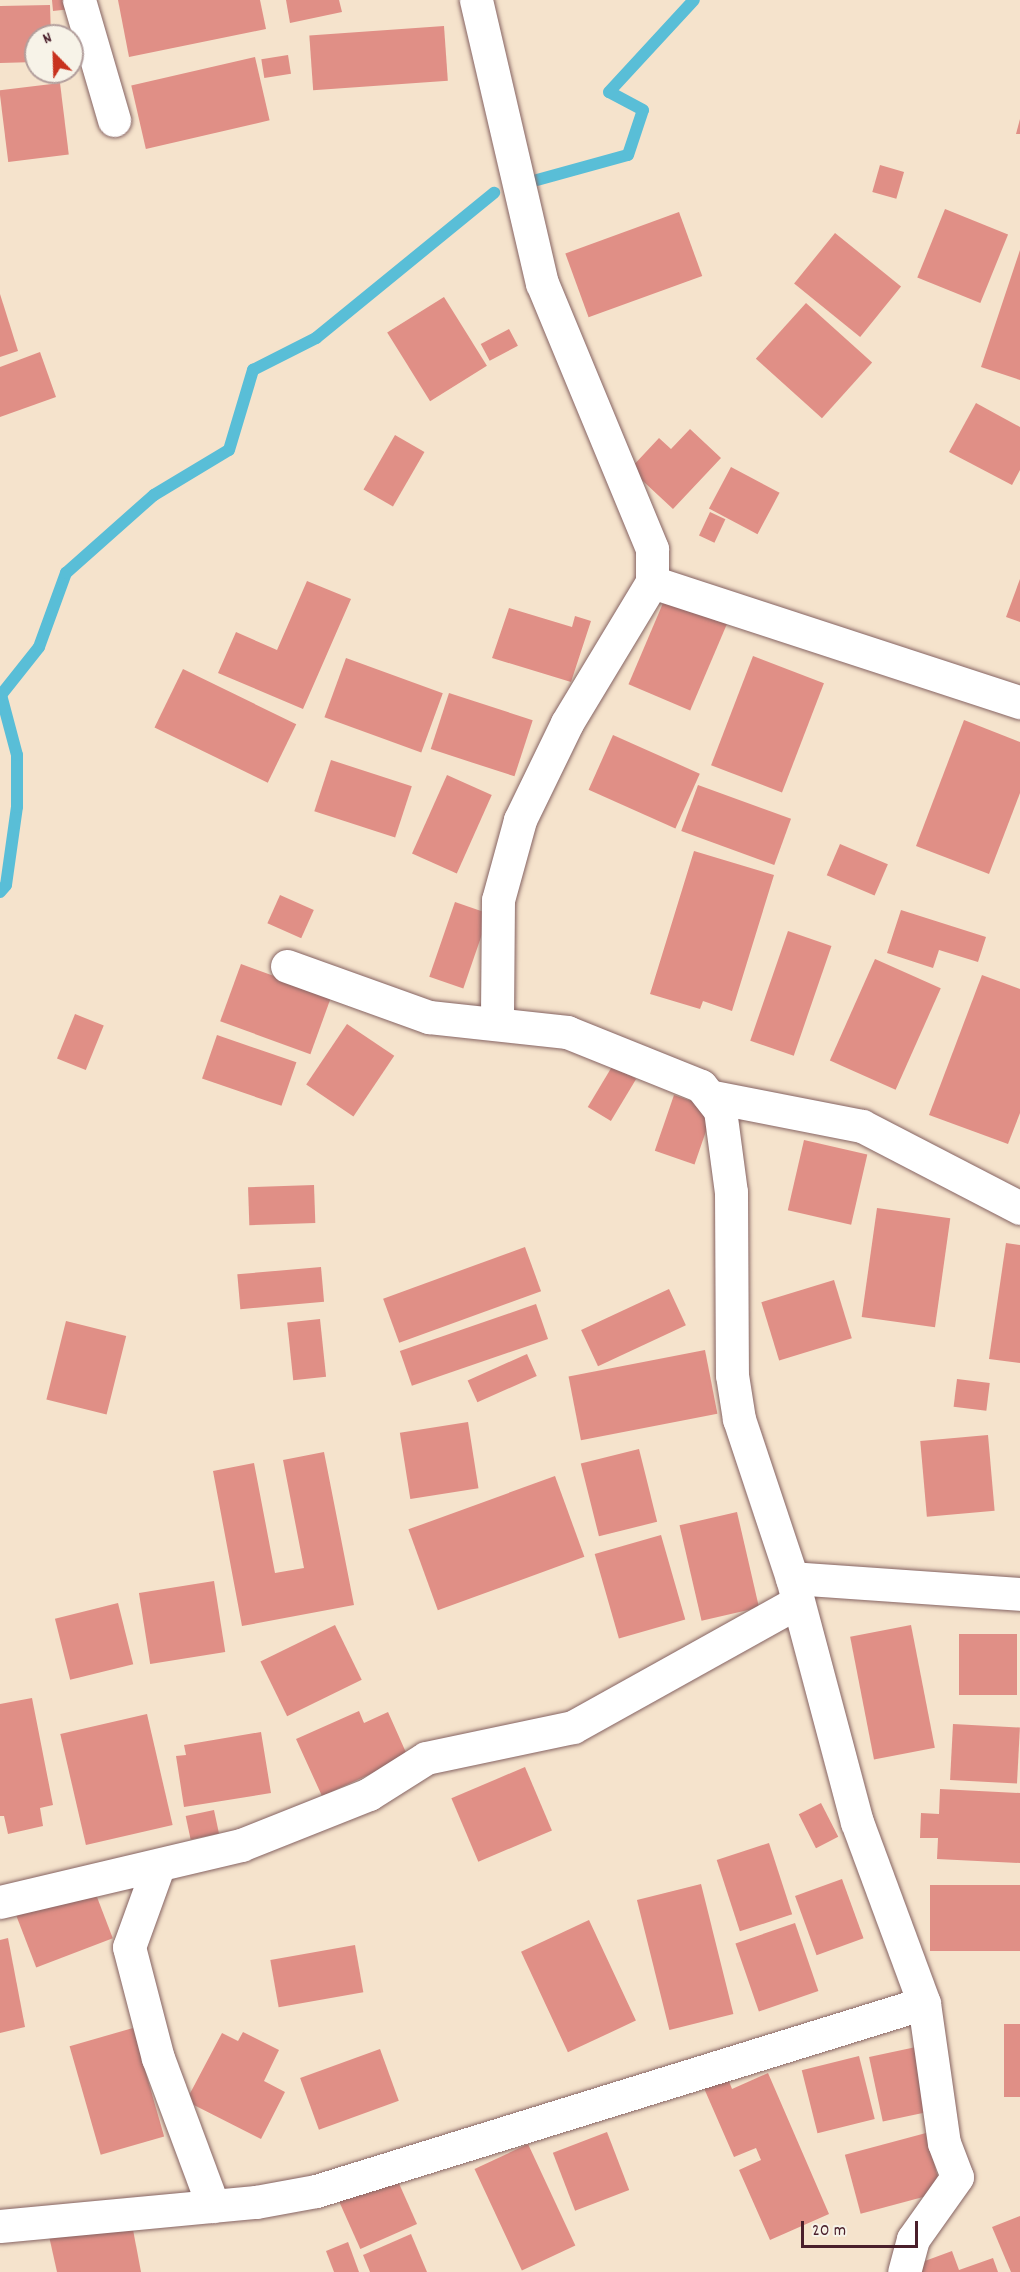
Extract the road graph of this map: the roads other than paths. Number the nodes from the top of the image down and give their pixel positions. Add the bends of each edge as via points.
1 (79, 0) edge
2 (476, 0) edge
3 (114, 120) dead end
4 (652, 582) junction
5 (1020, 702) edge
6 (287, 966) dead end
7 (497, 1023) junction
8 (714, 1097) junction
9 (1020, 1208) edge
10 (795, 1590) junction
11 (1020, 1594) edge
12 (158, 1867) junction
13 (0, 1902) edge
14 (924, 2003) junction
15 (213, 2206) junction
16 (0, 2226) edge
17 (904, 2272) edge

1 - 3 street
2 - 4 street via 542,283 652,549
4 - 5 street
4 - 7 street via 567,723 520,820 498,900
6 - 7 street via 429,1017
7 - 8 street via 567,1032 701,1086
8 - 9 street via 862,1126
8 - 10 street via 731,1192 732,1375 739,1419
10 - 11 street
10 - 12 street via 573,1727 426,1758 316,1818
10 - 14 street via 857,1822
12 - 13 street
12 - 15 street via 129,1947 158,2058
14 - 15 street via 316,2191
14 - 17 street via 944,2142 957,2177 914,2239
15 - 16 street

